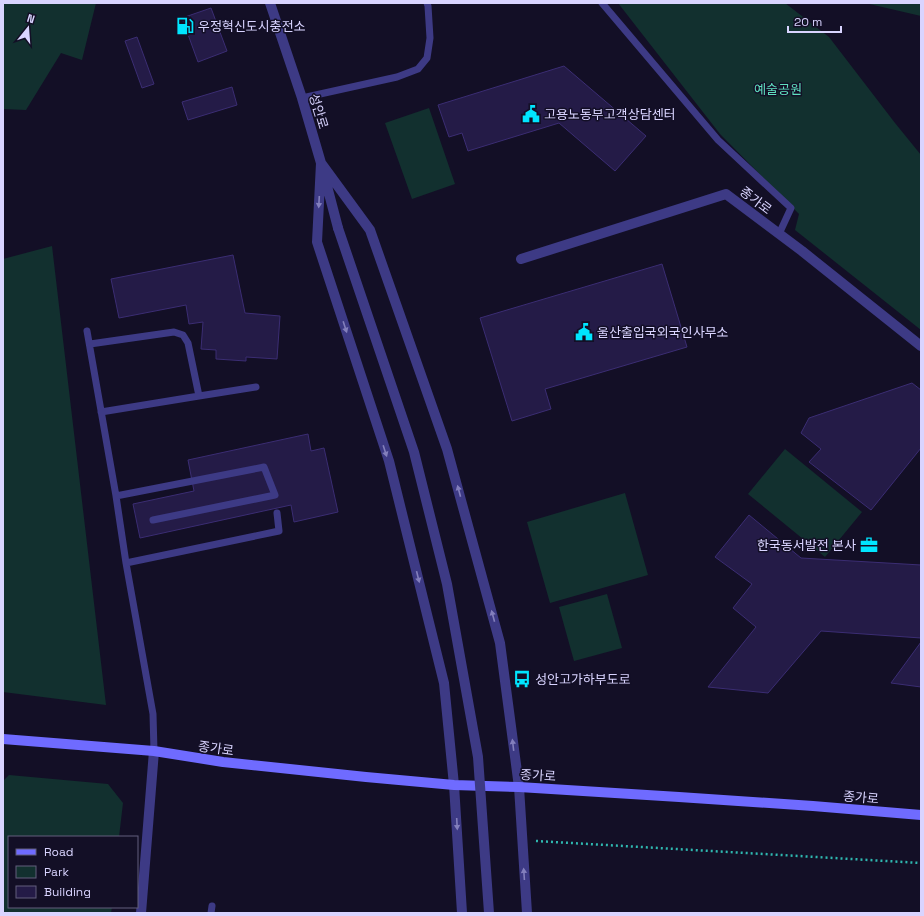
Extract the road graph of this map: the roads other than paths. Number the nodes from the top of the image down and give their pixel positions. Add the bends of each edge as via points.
1 (270, 3) edge
2 (427, 3) edge
3 (602, 3) edge
4 (302, 98) junction
5 (321, 163) junction
6 (779, 234) junction
7 (521, 259) dead end
8 (87, 331) dead end
9 (90, 344) junction
10 (921, 346) edge
11 (256, 387) dead end
12 (199, 396) junction
13 (101, 412) junction
14 (116, 496) junction
15 (277, 513) dead end
16 (154, 520) dead end
17 (126, 563) junction
18 (3, 739) edge
19 (154, 751) junction
20 (454, 785) junction
21 (519, 787) junction
22 (921, 815) edge
23 (141, 913) edge
24 (462, 913) edge
25 (489, 913) edge
26 (527, 913) edge

1 - 4 street, 성안로
2 - 4 lane via 430,38 427,58 418,69 398,77
3 - 6 lane via 718,140 791,208
4 - 5 street, 성안로
5 -> 20 street via 317,242 389,461 444,683
21 -> 5 street via 500,642 447,449 370,230
5 - 25 street, 성안로, bridge via 338,228 414,452 447,584 478,757
6 - 7 street, 종가로 via 726,194
6 - 10 street, 종가로
8 - 9 lane
9 - 12 lane via 174,332 183,335 188,343
9 - 13 lane
11 - 12 lane
12 - 13 lane
13 - 14 lane
14 - 16 lane via 264,467 275,495
14 - 17 lane
15 - 17 lane via 279,531
17 - 19 lane via 153,714
18 - 19 main road, 종가로
19 - 20 main road, 종가로 via 223,762
19 - 23 street
20 - 21 main road, 종가로
20 -> 24 street
21 - 22 main road, 종가로
26 -> 21 street

